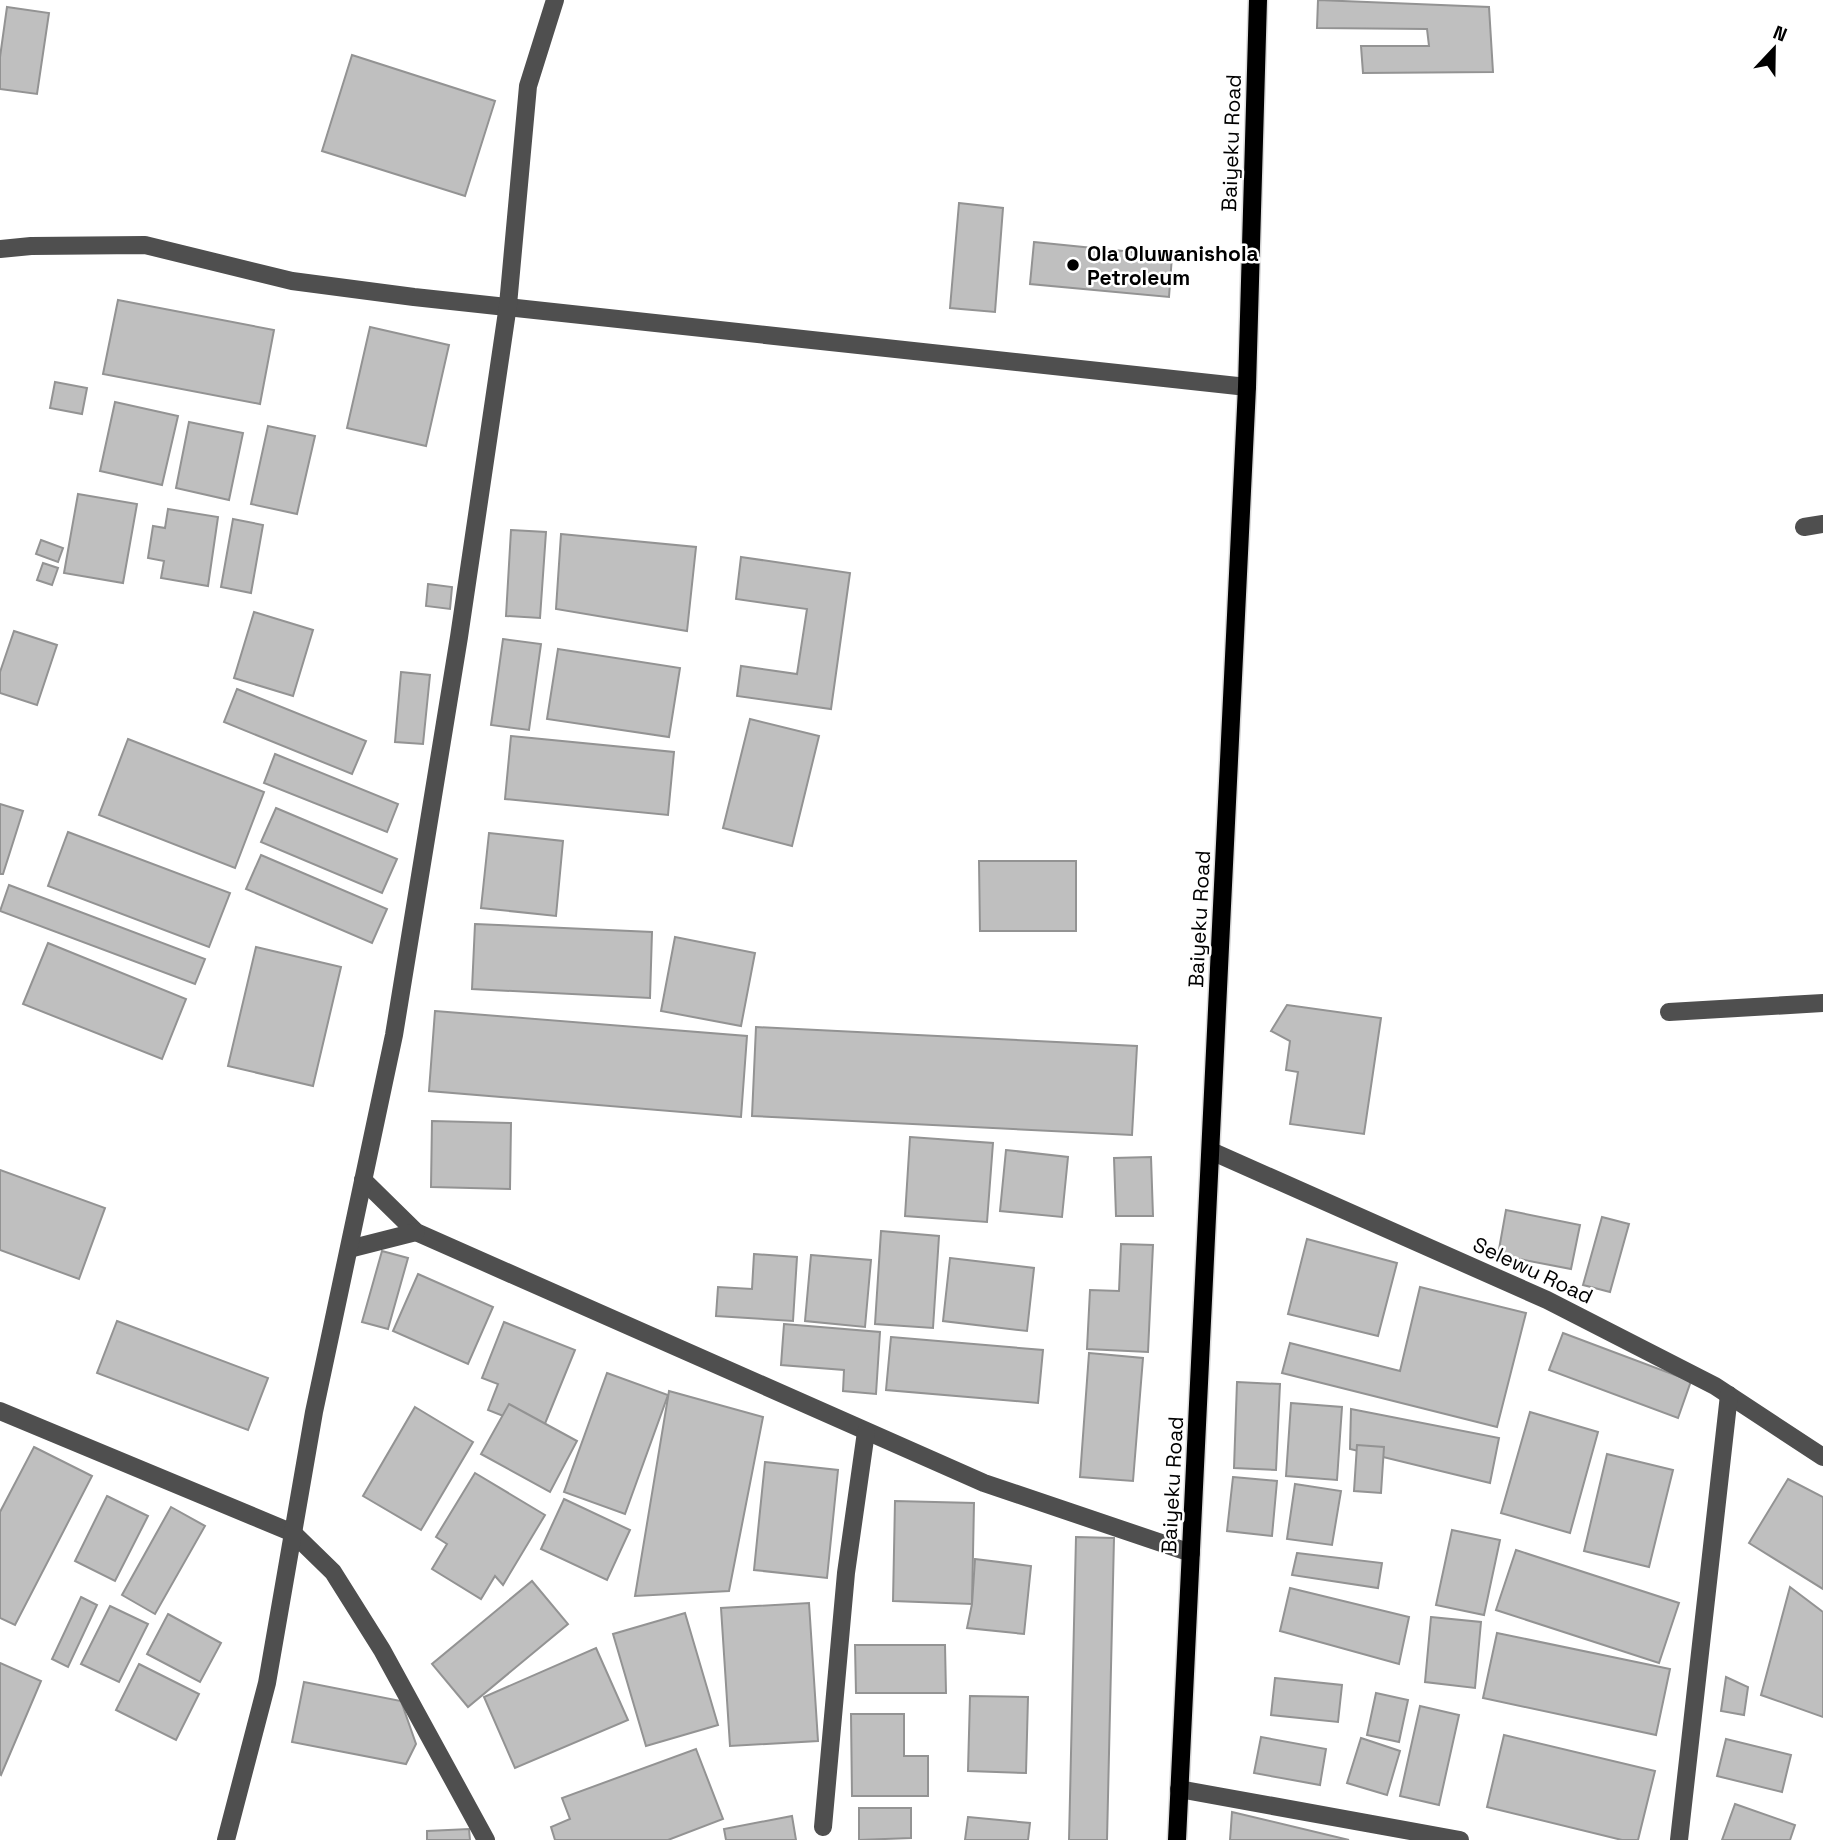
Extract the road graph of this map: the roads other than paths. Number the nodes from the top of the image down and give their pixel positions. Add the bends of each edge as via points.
1 (555, 0) edge
2 (1258, 0) edge
3 (0, 249) edge
4 (508, 305) junction
5 (1247, 387) junction
6 (1823, 524) edge
7 (1804, 527) dead end
8 (1823, 1003) edge
9 (1669, 1012) dead end
10 (1210, 1151) junction
11 (363, 1180) junction
12 (416, 1233) junction
13 (349, 1249) junction
14 (1729, 1395) junction
15 (0, 1411) edge
16 (866, 1432) junction
17 (1823, 1457) edge
18 (293, 1533) junction
19 (1191, 1553) junction
20 (1179, 1789) junction
21 (823, 1827) dead end
22 (226, 1840) edge
23 (486, 1840) edge
24 (1177, 1840) edge
25 (1460, 1840) edge
26 (1679, 1840) edge

1 - 4 street via 528,86
2 - 5 main road, Baiyeku Road
3 - 4 street via 145,245 292,281
4 - 5 street
4 - 11 street via 397,1021
5 - 10 main road, Baiyeku Road
6 - 7 street
8 - 9 street
10 - 14 street, Selewu Road via 1547,1300
10 - 19 main road, Baiyeku Road
11 - 12 street
11 - 13 street
12 - 13 street
12 - 16 street
13 - 18 street
14 - 17 street, Selewu Road
14 - 26 street
15 - 18 street
16 - 19 street via 984,1483
16 - 21 street via 846,1573
18 - 22 street via 267,1683
18 - 23 street via 340,1583
19 - 20 main road, Baiyeku Road
20 - 24 main road, Baiyeku Road
20 - 25 street

